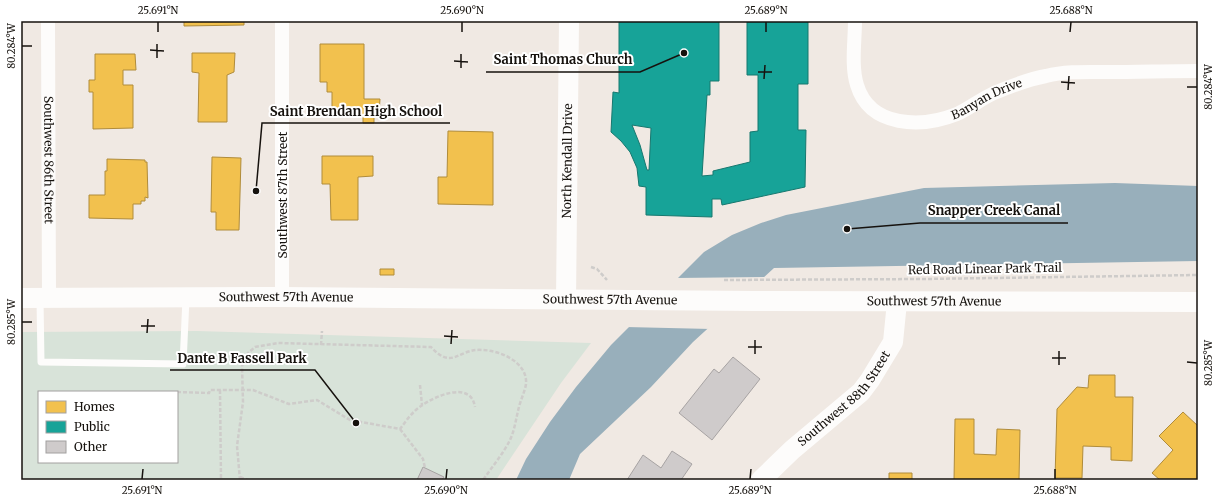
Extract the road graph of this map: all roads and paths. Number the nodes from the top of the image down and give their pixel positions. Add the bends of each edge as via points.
1 (48, 21) edge
2 (282, 21) edge
3 (569, 21) edge
4 (855, 21) edge
5 (1198, 71) edge
6 (592, 267) dead end
7 (1198, 275) edge
8 (772, 280) dead end
9 (613, 281) dead end
10 (282, 297) junction
11 (37, 298) edge
12 (186, 298) junction
13 (566, 300) junction
14 (896, 302) junction
15 (1198, 302) edge
16 (322, 331) dead end
17 (322, 345) junction
18 (420, 385) dead end
19 (220, 390) junction
20 (243, 390) junction
21 (178, 392) edge
22 (422, 405) junction
23 (475, 407) dead end
24 (400, 429) junction
25 (424, 468) dead end
26 (240, 478) edge
27 (221, 480) edge
28 (248, 480) edge
29 (483, 480) edge
30 (761, 480) edge

1 - 11 street, Southwest 86th Street
2 - 10 street, Southwest 87th Street
3 - 13 main road, North Kendall Drive
4 - 5 street, Banyan Drive via 855,70 859,91 866,104 876,112 888,119 901,122 922,122 952,115 995,93 1047,75
6 - 9 path via 607,280
7 - 8 path, Red Road Linear Park Trail
10 - 12 main road, Southwest 57th Avenue
10 - 13 main road, Southwest 57th Avenue
11 - 12 main road, Southwest 57th Avenue
11 - 12 lane via 41,362 183,364
13 - 14 main road, Southwest 57th Avenue
14 - 15 main road, Southwest 57th Avenue
14 - 30 main road, Southwest 88th Street via 893,342 870,380 860,392
16 - 17 path
17 - 20 path via 271,343 255,346 248,353 242,366
17 - 29 path via 431,347 437,354 449,359 468,352 485,350 512,358 523,373 526,384 510,440
18 - 22 path
19 - 20 path
19 - 21 path via 210,390 209,393
19 - 27 path
20 - 24 path via 260,392 289,404 317,400 350,420
20 - 26 path via 238,438
22 - 23 path via 462,391 472,397
22 - 24 path
24 - 25 path via 423,458
26 - 28 path

